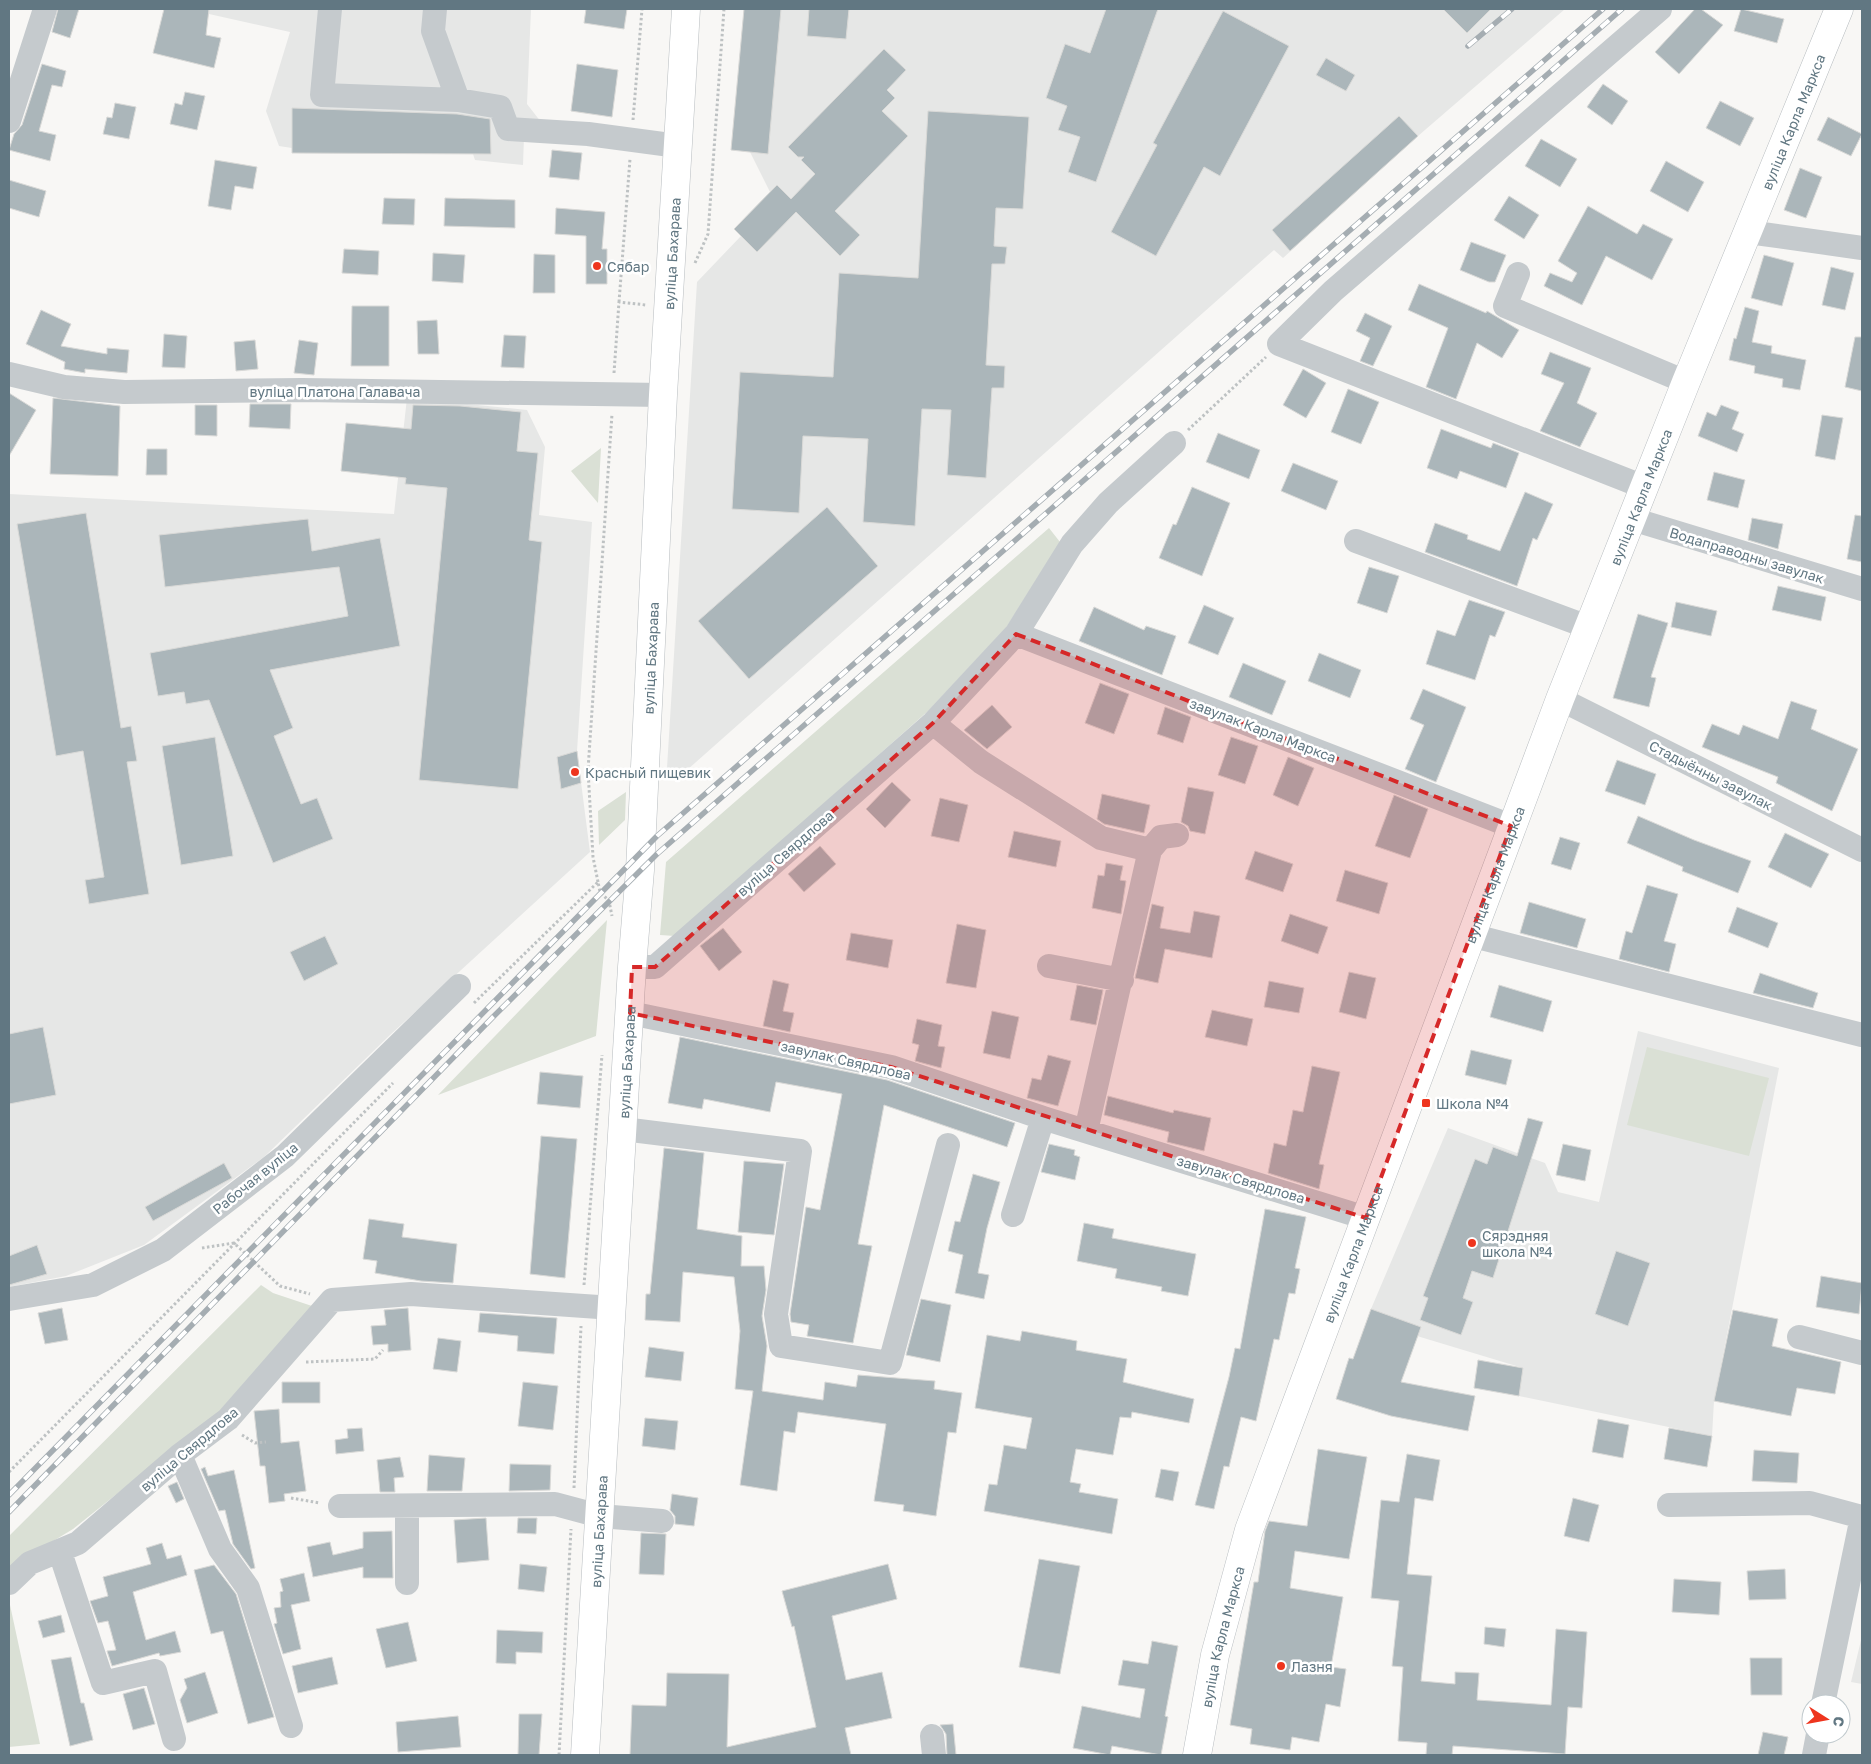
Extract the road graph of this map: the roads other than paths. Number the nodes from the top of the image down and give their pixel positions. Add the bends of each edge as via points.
1 (45, 9) edge
2 (330, 9) edge
3 (435, 9) edge
4 (686, 9) edge
5 (1660, 9) edge
6 (1839, 9) edge
7 (458, 100) junction
8 (9, 121) edge
9 (678, 146) junction
10 (1748, 232) junction
11 (1862, 248) edge
12 (1518, 274) dead end
13 (9, 374) edge
14 (1686, 382) junction
15 (662, 395) junction
16 (1174, 443) road end
17 (1644, 487) junction
18 (1632, 519) junction
19 (1356, 541) dead end
20 (1862, 589) edge
21 (1588, 627) junction
22 (1016, 634) junction
23 (1560, 699) junction
24 (933, 723) junction
25 (1510, 826) junction
26 (1177, 835) dead end
27 (1150, 850) junction
28 (1862, 850) edge
29 (1470, 935) junction
30 (1049, 966) dead end
31 (632, 967) junction
32 (1122, 980) junction
33 (459, 986) dead end
34 (630, 1013) junction
35 (1862, 1035) edge
36 (1044, 1118) junction
37 (623, 1129) junction
38 (1086, 1131) junction
39 (948, 1145) dead end
40 (1013, 1215) dead end
41 (1366, 1218) junction
42 (9, 1299) edge
43 (613, 1308) junction
44 (1799, 1336) dead end
45 (1862, 1353) edge
46 (180, 1456) junction
47 (1669, 1505) dead end
48 (340, 1506) road end
49 (407, 1507) junction
50 (600, 1516) junction
51 (1862, 1517) edge
52 (662, 1521) dead end
53 (60, 1552) junction
54 (9, 1583) edge
55 (408, 1583) dead end
56 (1825, 1694) edge
57 (291, 1726) dead end
58 (174, 1739) dead end
59 (585, 1755) edge
60 (1197, 1755) edge

1 - 8 street
2 - 7 street via 322,96
3 - 7 street via 433,31
4 - 9 main road, вуліца Бахарава
5 - 17 street via 1333,291 1279,344
6 - 10 main road, вуліца Карла Маркса
7 - 9 street via 500,107 508,128
9 - 15 main road, вуліца Бахарава
10 - 11 street
10 - 14 main road, вуліца Карла Маркса
12 - 14 street via 1505,306
13 - 15 street, вуліца Платона Галавача via 64,387 124,392 302,390
14 - 17 main road, вуліца Карла Маркса
15 - 31 main road, вуліца Бахарава via 640,870
16 - 22 street, вуліца Свярдлова via 1108,503 1072,544
17 - 18 main road, вуліца Карла Маркса
18 - 20 street, Водаправодны завулак
18 - 21 main road, вуліца Карла Маркса
19 - 21 street
21 - 23 main road, вуліца Карла Маркса
22 - 24 street, вуліца Свярдлова
22 - 25 street, завулак Карла Маркса
23 - 25 main road, вуліца Карла Маркса
23 - 28 street, Стадыённы завулак
24 - 27 street via 981,762 1101,838
24 - 31 street, вуліца Свярдлова via 655,967
25 - 29 main road, вуліца Карла Маркса
26 - 27 street via 1161,836
27 - 32 street
29 - 35 street
29 - 41 main road, вуліца Карла Маркса
30 - 32 street
31 - 34 main road, вуліца Бахарава
32 - 38 street
33 - 42 street, Рабочая вуліца via 285,1156 163,1250 93,1285
34 - 36 street, завулак Свярдлова via 891,1067
34 - 37 main road, вуліца Бахарава
36 - 38 street, завулак Свярдлова
36 - 40 street
37 - 39 street via 800,1151 776,1314 782,1346 890,1363
37 - 43 main road, вуліца Бахарава
38 - 41 street, завулак Свярдлова
41 - 60 main road, вуліца Карла Маркса via 1249,1530 1215,1655
43 - 46 street, вуліца Свярдлова via 412,1294 332,1300 228,1419
43 - 50 main road, вуліца Бахарава
44 - 45 street
46 - 53 street, вуліца Свярдлова via 78,1542
46 - 57 street via 220,1549 248,1588
47 - 51 street via 1810,1503
48 - 49 street
49 - 50 street via 555,1504
49 - 55 street
50 - 52 street
50 - 59 main road, вуліца Бахарава
51 - 56 street
53 - 54 street, вуліца Свярдлова via 30,1563
53 - 58 street via 103,1683 155,1671

